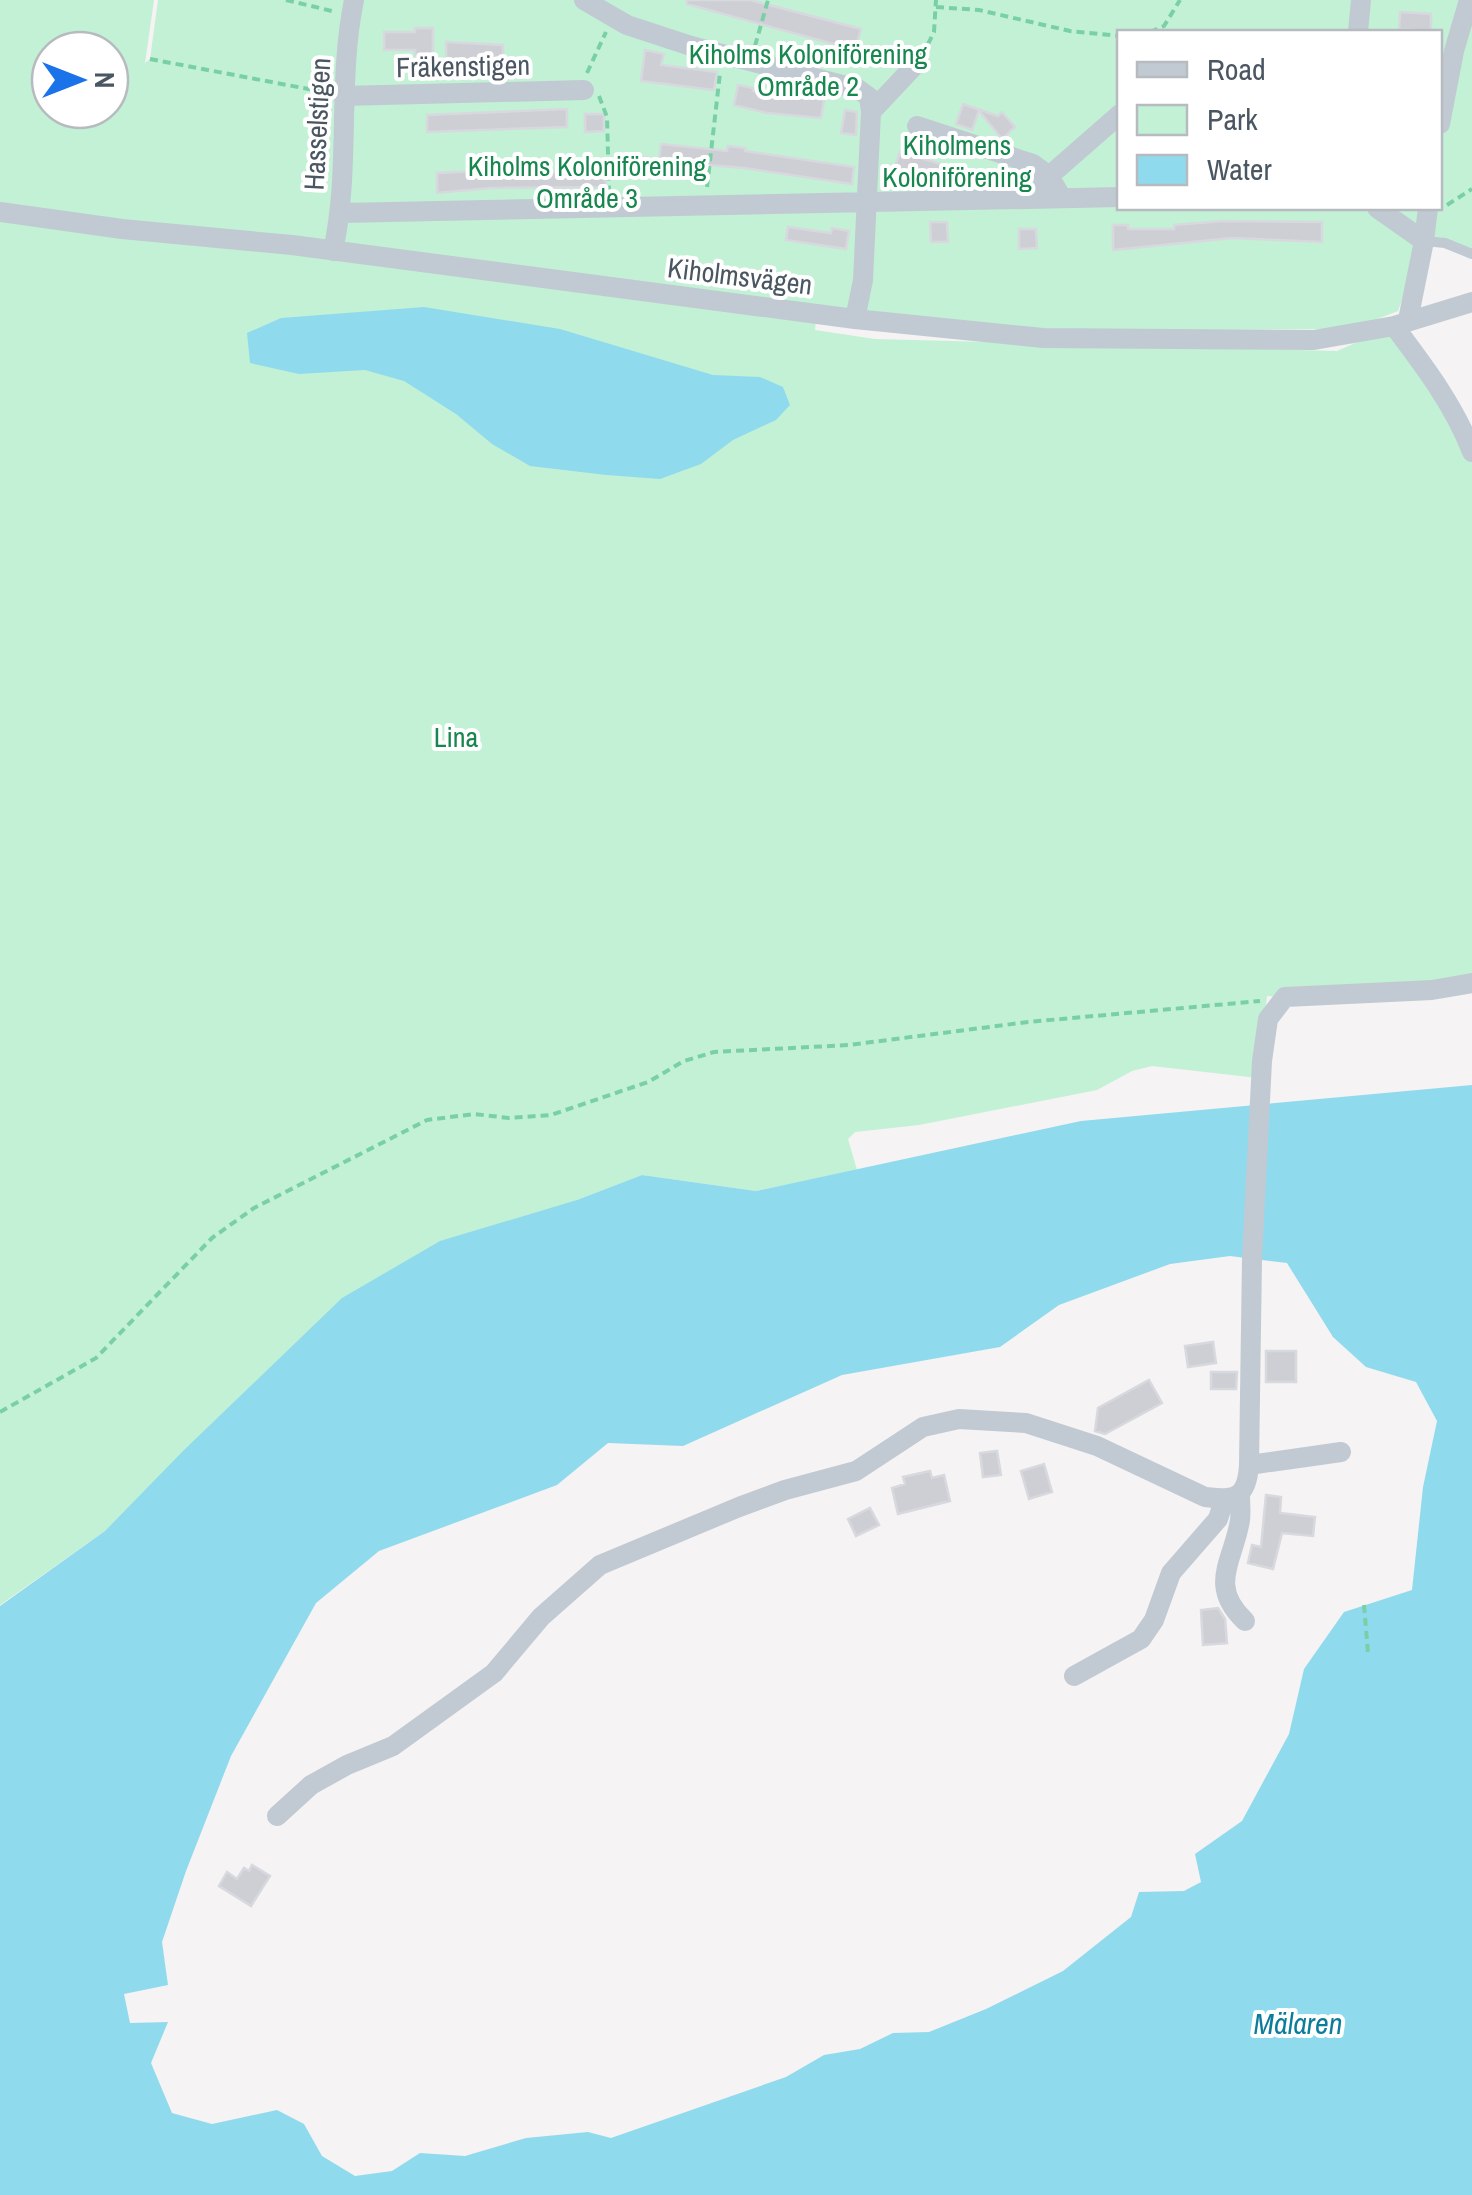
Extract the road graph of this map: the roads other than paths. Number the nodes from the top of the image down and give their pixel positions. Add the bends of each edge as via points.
1 (584, 0) edge
2 (1360, 0) edge
3 (1468, 0) edge
4 (353, 8) edge
5 (1358, 30) edge
6 (919, 61) road end
7 (584, 90) road end
8 (343, 96) junction
9 (871, 112) junction
10 (1442, 114) edge
11 (1117, 117) edge
12 (917, 126) dead end
13 (1049, 176) junction
14 (1117, 197) edge
15 (1062, 198) junction
16 (1024, 199) junction
17 (868, 203) junction
18 (1380, 210) edge
19 (1428, 210) edge
20 (0, 212) edge
21 (341, 214) junction
22 (1424, 241) junction
23 (333, 250) junction
24 (1472, 254) edge
25 (1472, 302) edge
26 (855, 319) junction
27 (1401, 323) junction
28 (1472, 452) edge
29 (1472, 983) edge
30 (1341, 1452) dead end
31 (1249, 1465) junction
32 (1232, 1498) junction
33 (1244, 1620) dead end
34 (1074, 1676) dead end
35 (277, 1816) dead end

1 - 9 street via 627,25 858,90 869,97
2 - 5 street
3 - 10 street
4 - 8 street, Hasselstigen
6 - 9 street
7 - 8 street, Fräkenstigen
8 - 21 street, Hasselstigen
9 - 17 street
11 - 13 street
12 - 13 street via 1033,164
13 - 15 street
13 - 16 street
14 - 15 street
15 - 16 street
16 - 17 street
17 - 21 street
17 - 26 street
18 - 22 street
19 - 22 street
20 - 23 street, Kiholmsvägen
21 - 23 street, Hasselstigen
22 - 24 lane
22 - 27 street
23 - 26 street, Kiholmsvägen
25 - 27 street, Kiholmsvägen
26 - 27 street, Kiholmsvägen via 1043,338 1314,340
27 - 28 street
29 - 31 street via 1285,998 1268,1019 1252,1259
30 - 31 street
31 - 32 street via 1248,1484
32 - 33 street via 1240,1522 1225,1585 1231,1608
32 - 34 street via 1171,1574 1140,1640
32 - 35 street via 1205,1498 1097,1446 1026,1423 958,1418 923,1427 856,1470 769,1496 600,1566 541,1617 494,1673 393,1746 312,1786

